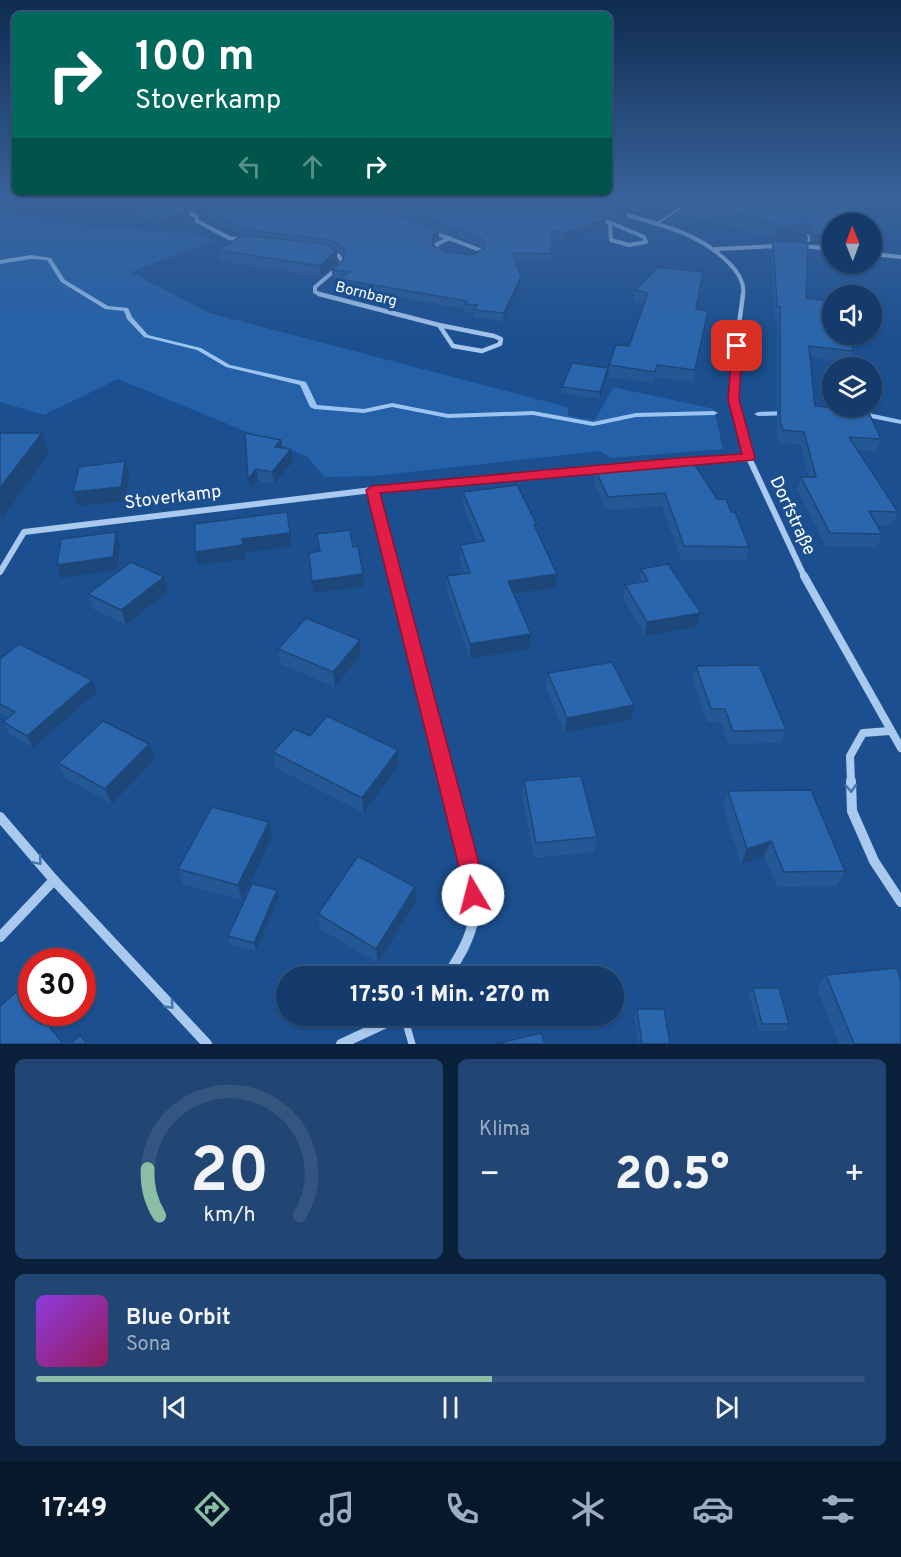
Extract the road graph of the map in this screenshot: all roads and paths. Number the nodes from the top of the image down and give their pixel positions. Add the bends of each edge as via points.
1 (437, 247) edge
2 (472, 247) edge
3 (711, 247) edge
4 (753, 247) edge
5 (715, 249) junction
6 (328, 251) edge
7 (442, 254) edge
8 (882, 255) edge
9 (901, 257) edge
10 (468, 258) edge
11 (439, 325) junction
12 (749, 458) junction
13 (372, 490) junction
14 (0, 572) edge
15 (890, 731) junction
16 (901, 748) edge
17 (0, 817) edge
18 (54, 880) junction
19 (901, 903) edge
20 (0, 937) edge
21 (453, 966) edge
22 (381, 1026) edge
23 (406, 1026) edge
24 (207, 1044) edge
25 (341, 1044) edge
26 (412, 1044) edge

1 - 7 street via 436,251
2 - 10 street via 481,254
3 - 5 street, Dorfstraße
4 - 5 street
5 - 12 street, Dorfstraße via 736,270 744,288 734,365 734,399
6 - 11 street, Bornbarg via 342,261 315,287 315,292
8 - 9 street
11 - 11 street, Bornbarg via 453,346 477,352 500,344 501,339 494,336
12 - 13 street, Stoverkamp via 678,461
12 - 15 street, Dorfstraße via 809,587
13 - 14 street, Stoverkamp via 24,532
13 - 21 street via 471,875 475,915 466,946
15 - 16 street, Dorfstraße
15 -> 19 street via 863,733 850,756 852,811 874,861
17 -> 18 street
18 - 20 street
18 -> 24 street
22 - 25 street
23 - 26 lane

